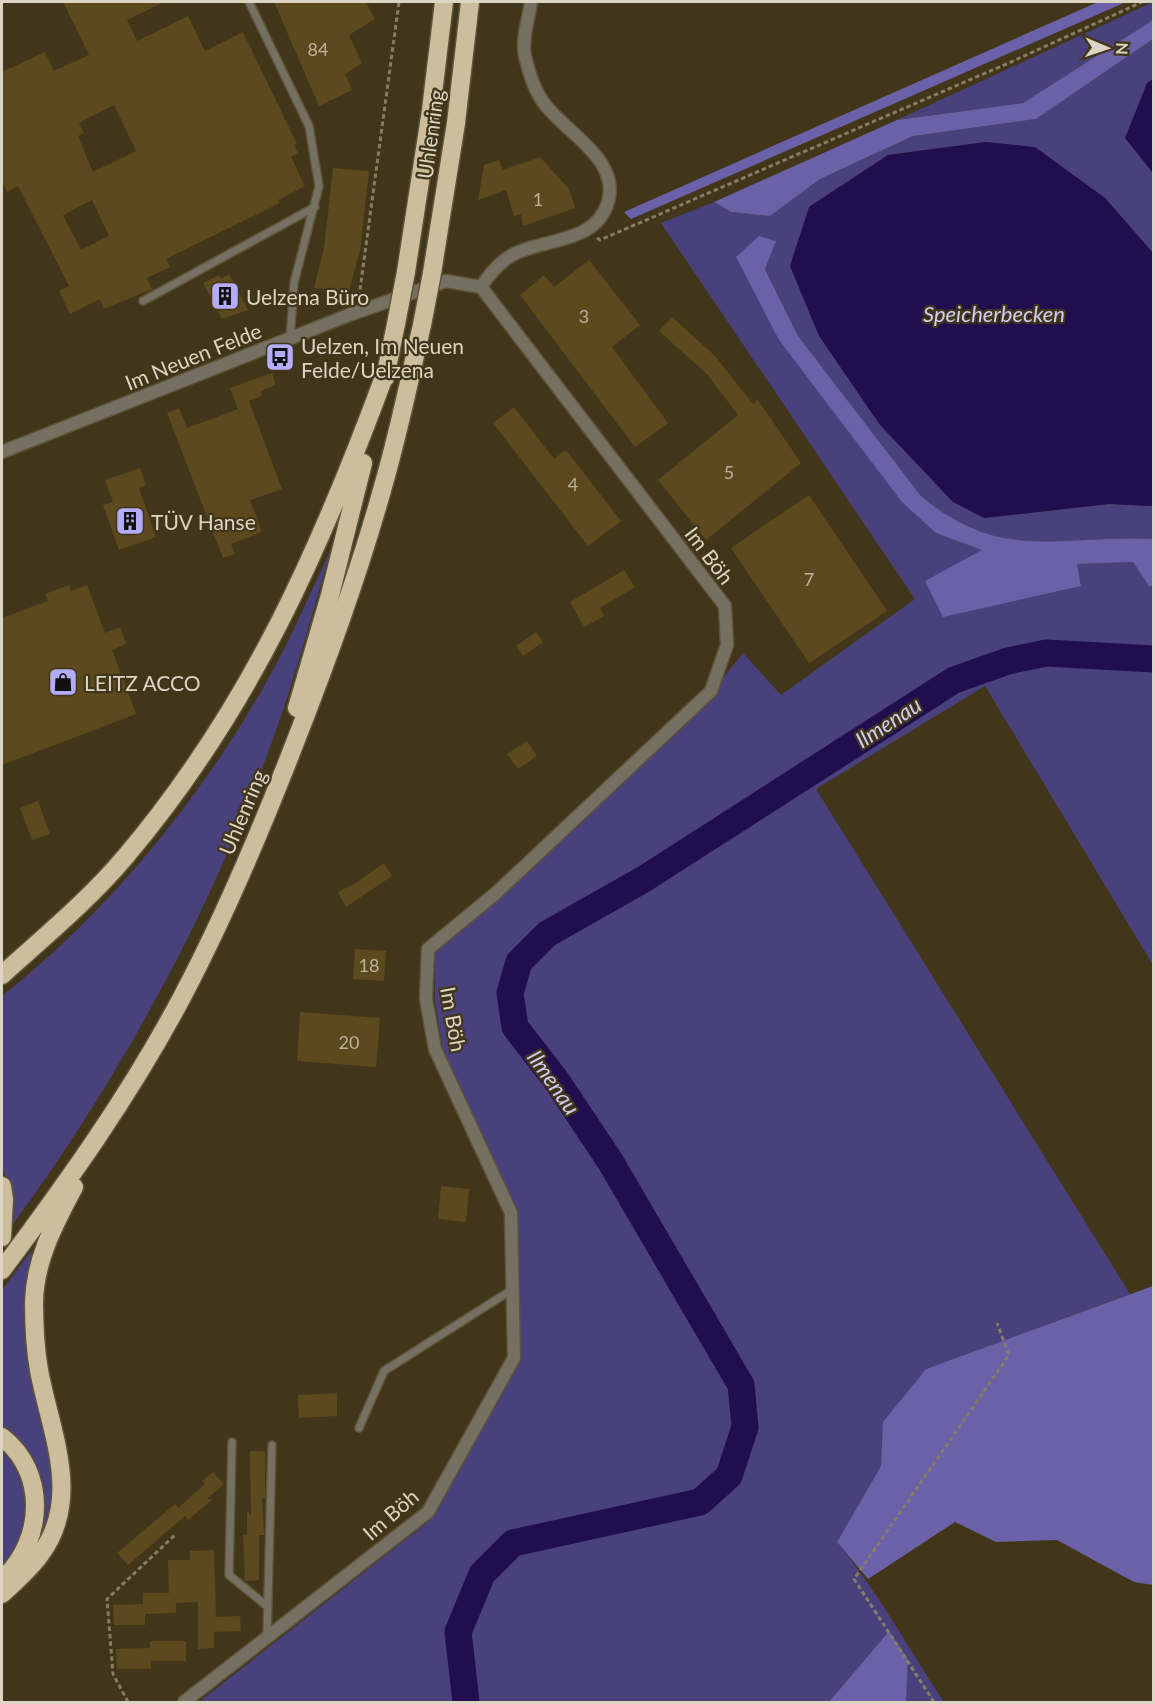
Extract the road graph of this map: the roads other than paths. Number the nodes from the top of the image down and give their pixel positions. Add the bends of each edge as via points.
1 (249, 2) edge
2 (444, 2) edge
3 (470, 2) edge
4 (531, 2) edge
5 (315, 207) junction
6 (475, 286) junction
7 (143, 301) dead end
8 (290, 339) junction
9 (388, 366) junction
10 (2, 452) edge
11 (263, 824) junction
12 (2, 975) edge
13 (99, 1135) junction
14 (2, 1186) edge
15 (2, 1237) edge
16 (2, 1270) edge
17 (513, 1289) junction
18 (359, 1428) dead end
19 (2, 1437) edge
20 (232, 1442) dead end
21 (272, 1445) dead end
22 (2, 1580) edge
23 (2, 1594) edge
24 (268, 1607) junction
25 (267, 1638) junction
26 (184, 1702) edge

1 - 5 lane via 309,126 319,186
2 - 9 highway, Uhlenring, bridge via 431,111
3 - 11 highway, Uhlenring, bridge via 432,273 385,481 323,671
4 - 6 street via 524,54 541,99 600,161 608,176 609,200 601,218 588,230 510,256
5 - 7 lane
5 - 8 lane via 294,283
6 - 8 street, Im Neuen Felde via 446,281
6 - 17 street, Im Böh via 724,606 727,645 711,691 496,893 428,949 426,999 435,1049 511,1213
8 - 10 street, Im Neuen Felde
9 - 11 highway via 330,595
9 - 12 highway via 345,481 297,592 209,749 125,858 73,912
11 - 13 highway, Uhlenring via 181,998
13 - 16 highway, Uhlenring
13 - 23 highway via 47,1239 34,1299 38,1363 55,1429 62,1497 41,1554
14 - 15 highway
17 - 18 lane via 384,1371
17 - 25 street, Im Böh via 514,1358 428,1512
19 - 22 highway via 22,1458 31,1478 35,1507 31,1540 15,1568
20 - 24 lane via 229,1575
21 - 24 lane
24 - 25 lane
25 - 26 street, Im Böh

